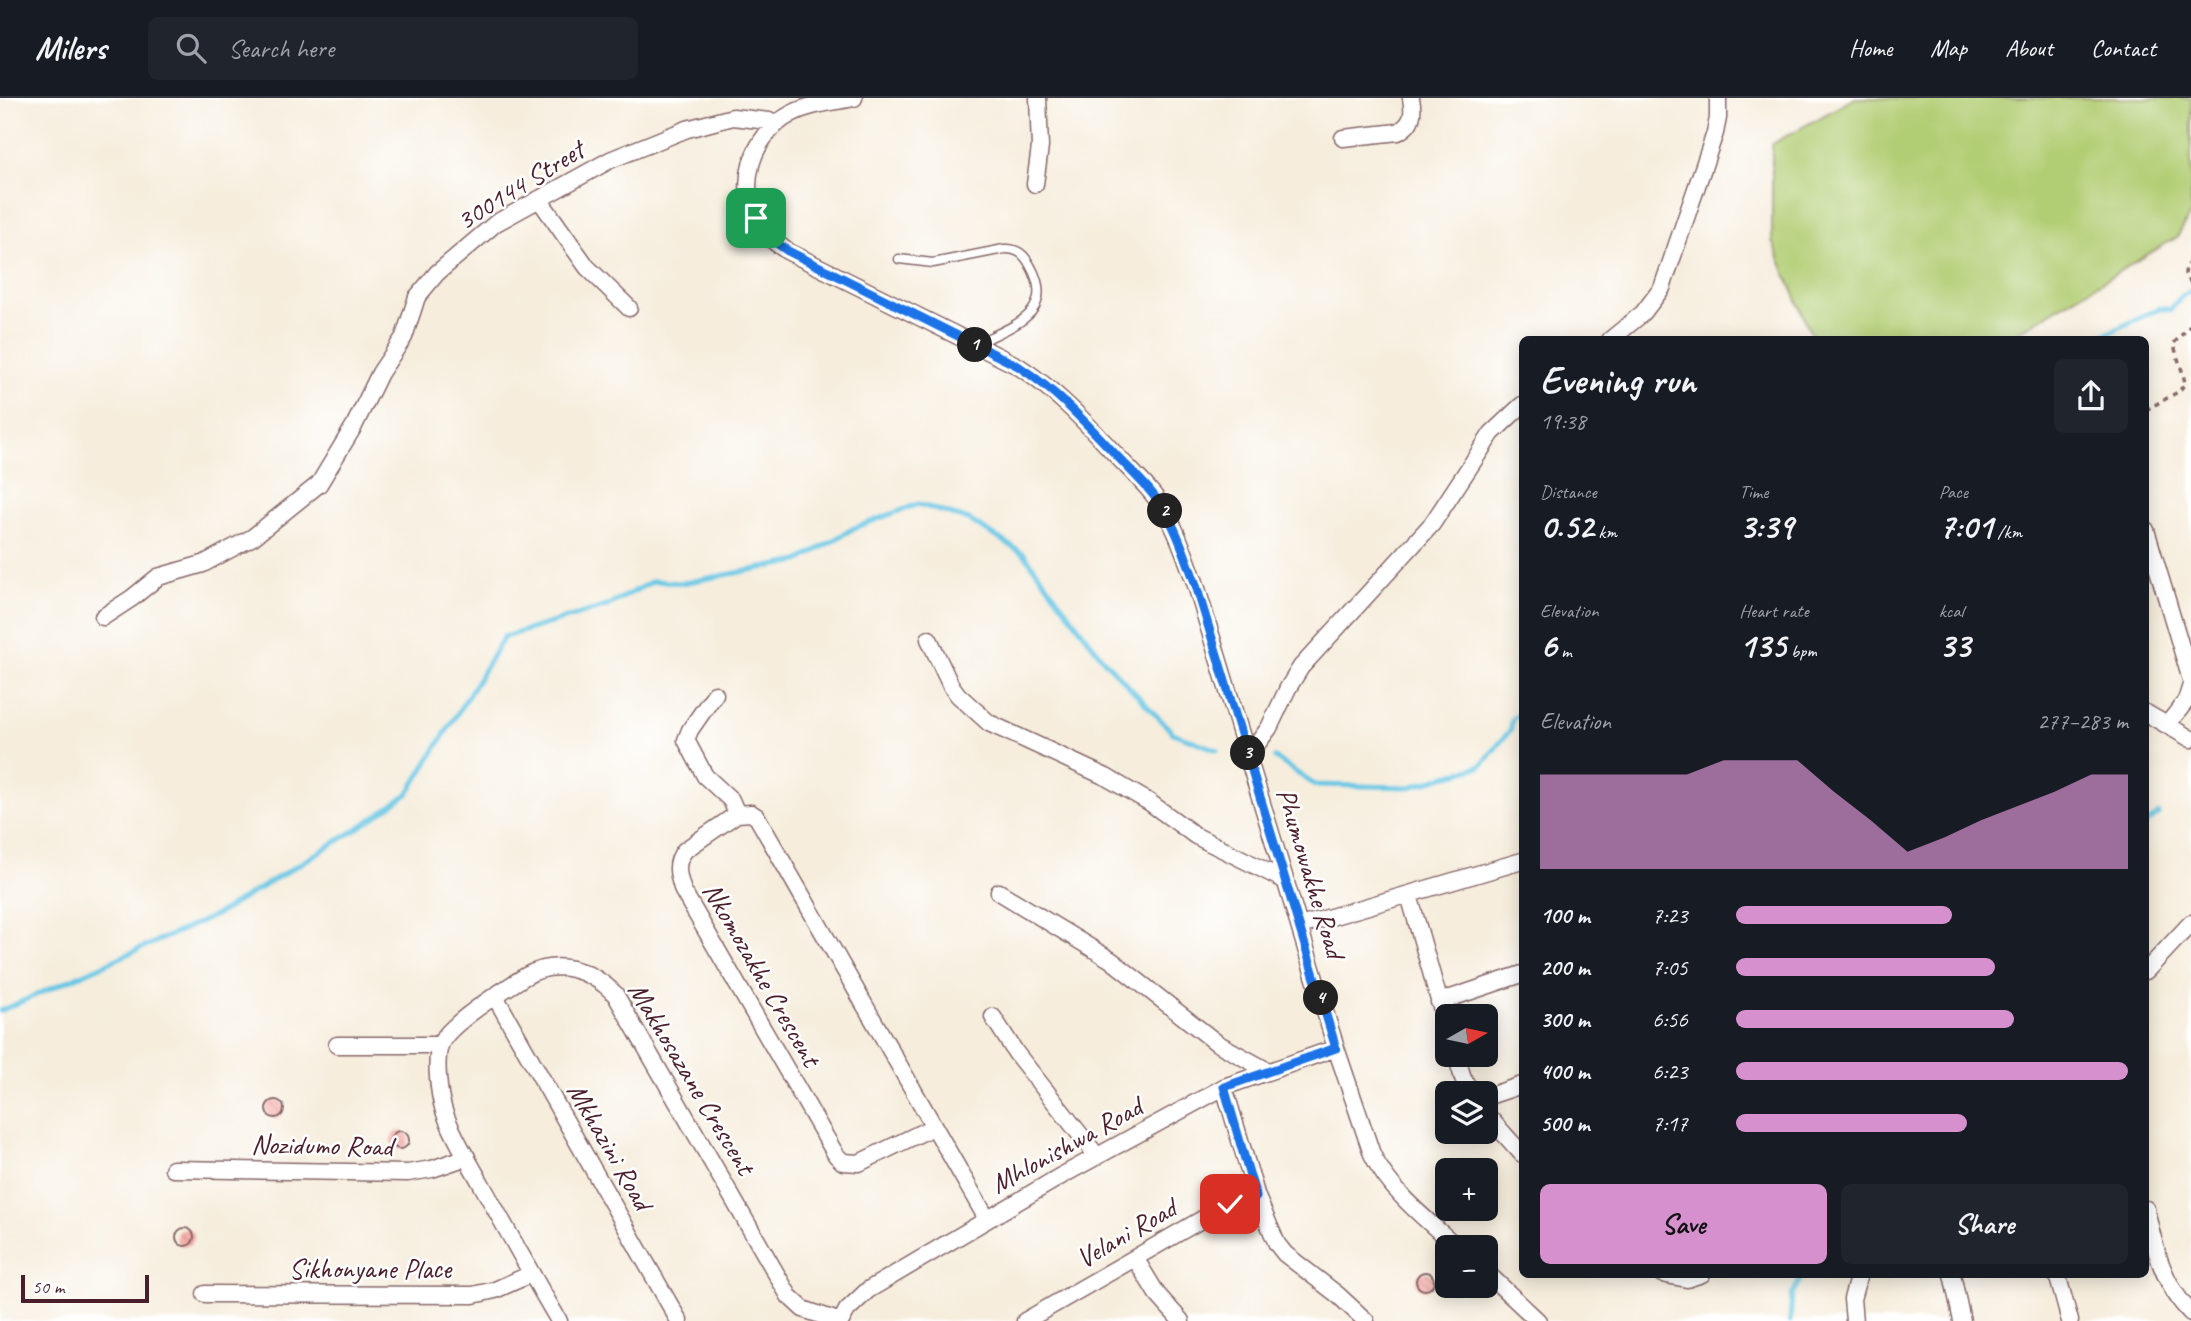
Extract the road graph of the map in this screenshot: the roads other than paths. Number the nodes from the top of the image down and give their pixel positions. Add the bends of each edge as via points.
1 (854, 98) edge
2 (1038, 98) edge
3 (1411, 98) edge
4 (1718, 98) edge
5 (778, 122) junction
6 (1343, 138) dead end
7 (1035, 184) dead end
8 (539, 199) junction
9 (899, 259) dead end
10 (629, 308) dead end
11 (1615, 336) edge
12 (974, 345) junction
13 (1519, 408) edge
14 (2149, 540) edge
15 (103, 617) dead end
16 (929, 639) dead end
17 (2191, 683) edge
18 (715, 694) dead end
19 (2149, 715) edge
20 (2166, 725) junction
21 (2191, 739) edge
22 (1248, 755) junction
23 (737, 814) junction
24 (1519, 862) edge
25 (1286, 881) junction
26 (999, 892) dead end
27 (1409, 895) junction
28 (2191, 923) edge
29 (1300, 926) junction
30 (2149, 968) edge
31 (1519, 975) edge
32 (496, 998) junction
33 (1439, 1002) joint
34 (993, 1017) dead end
35 (337, 1045) dead end
36 (440, 1045) junction
37 (1336, 1048) junction
38 (1268, 1071) junction
39 (1519, 1086) edge
40 (1224, 1087) junction
41 (1498, 1093) edge
42 (933, 1127) junction
43 (1498, 1127) edge
44 (1519, 1151) edge
45 (1097, 1156) junction
46 (467, 1157) junction
47 (173, 1169) dead end
48 (1256, 1197) junction
49 (987, 1219) junction
50 (2149, 1219) edge
51 (1444, 1235) edge
52 (1135, 1258) junction
53 (531, 1274) junction
54 (1858, 1278) edge
55 (1953, 1278) edge
56 (2058, 1278) edge
57 (1498, 1283) edge
58 (205, 1294) dead end
59 (2191, 1312) edge
60 (1052, 1314) edge
61 (559, 1321) edge
62 (679, 1321) edge
63 (839, 1321) edge
64 (1025, 1321) edge
65 (1181, 1321) edge
66 (1366, 1321) edge
67 (1538, 1321) edge
68 (1854, 1321) edge
69 (1962, 1321) edge
70 (2070, 1321) edge

1 - 5 street, Phumowakhe Road via 793,113
2 - 7 street via 1041,147
3 - 6 street via 1411,122 1398,132
4 - 11 street via 1715,133 1662,288 1643,313
5 - 8 street, 300144 Street via 733,117 704,123 610,160
5 - 12 street, Phumowakhe Road via 757,148 748,177 752,206 771,239
8 - 10 street via 587,267
8 - 15 street, 300144 Street via 482,234 425,285 416,297 404,337 354,426 326,474 307,495 253,537 203,564 158,577
9 - 12 lane via 933,263 1013,248 1027,260 1039,284 1038,303 1026,318
12 - 22 street, Phumowakhe Road via 1018,366 1069,404 1166,513 1195,582
13 - 22 street via 1492,433 1432,524 1301,667 1269,728
14 - 17 street
16 - 25 street via 950,684 989,723 1106,776 1196,836
17 - 20 street via 2186,701
18 - 23 street via 686,740 705,776 731,800
19 - 20 street
20 - 21 street
22 - 25 street, Phumowakhe Road
23 - 42 street via 751,813 763,823
23 - 42 street, Nkomozakhe Crescent via 685,850 679,858 679,879 835,1155 843,1162 859,1163
24 - 27 street
25 - 29 street, Phumowakhe Road
26 - 38 street via 1111,960 1217,1043
27 - 29 street
27 - 33 street
28 - 30 street
29 - 37 street, Phumowakhe Road
31 - 33 street
32 - 36 street, Makhosazane Crescent via 453,1028
32 - 62 street, Mkhazini Road
32 - 63 street, Makhosazane Crescent via 530,974 561,966 604,983 635,1026 789,1296 803,1309
34 - 45 street
35 - 36 street
36 - 46 street via 444,1111
37 - 38 street, Mhlonishwa Road
37 - 51 street, Phumowakhe Road via 1378,1167
38 - 40 street, Mhlonishwa Road
39 - 41 street
40 - 45 street, Mhlonishwa Road
40 - 48 street
42 - 49 street
43 - 44 street
45 - 49 street, Mhlonishwa Road
46 - 47 street, Nozidumo Road via 408,1173
46 - 53 street
48 - 52 street, Velani Road via 1220,1209
48 - 66 street via 1285,1254
49 - 63 street, Mhlonishwa Road via 868,1290
50 - 59 street via 2164,1271 2179,1301
52 - 60 street, Velani Road
52 - 65 street
53 - 58 street, Sikhonyane Place via 473,1295
53 - 61 street
54 - 68 street via 1852,1300
55 - 69 street
56 - 70 street
57 - 67 street
60 - 64 street, Velani Road

